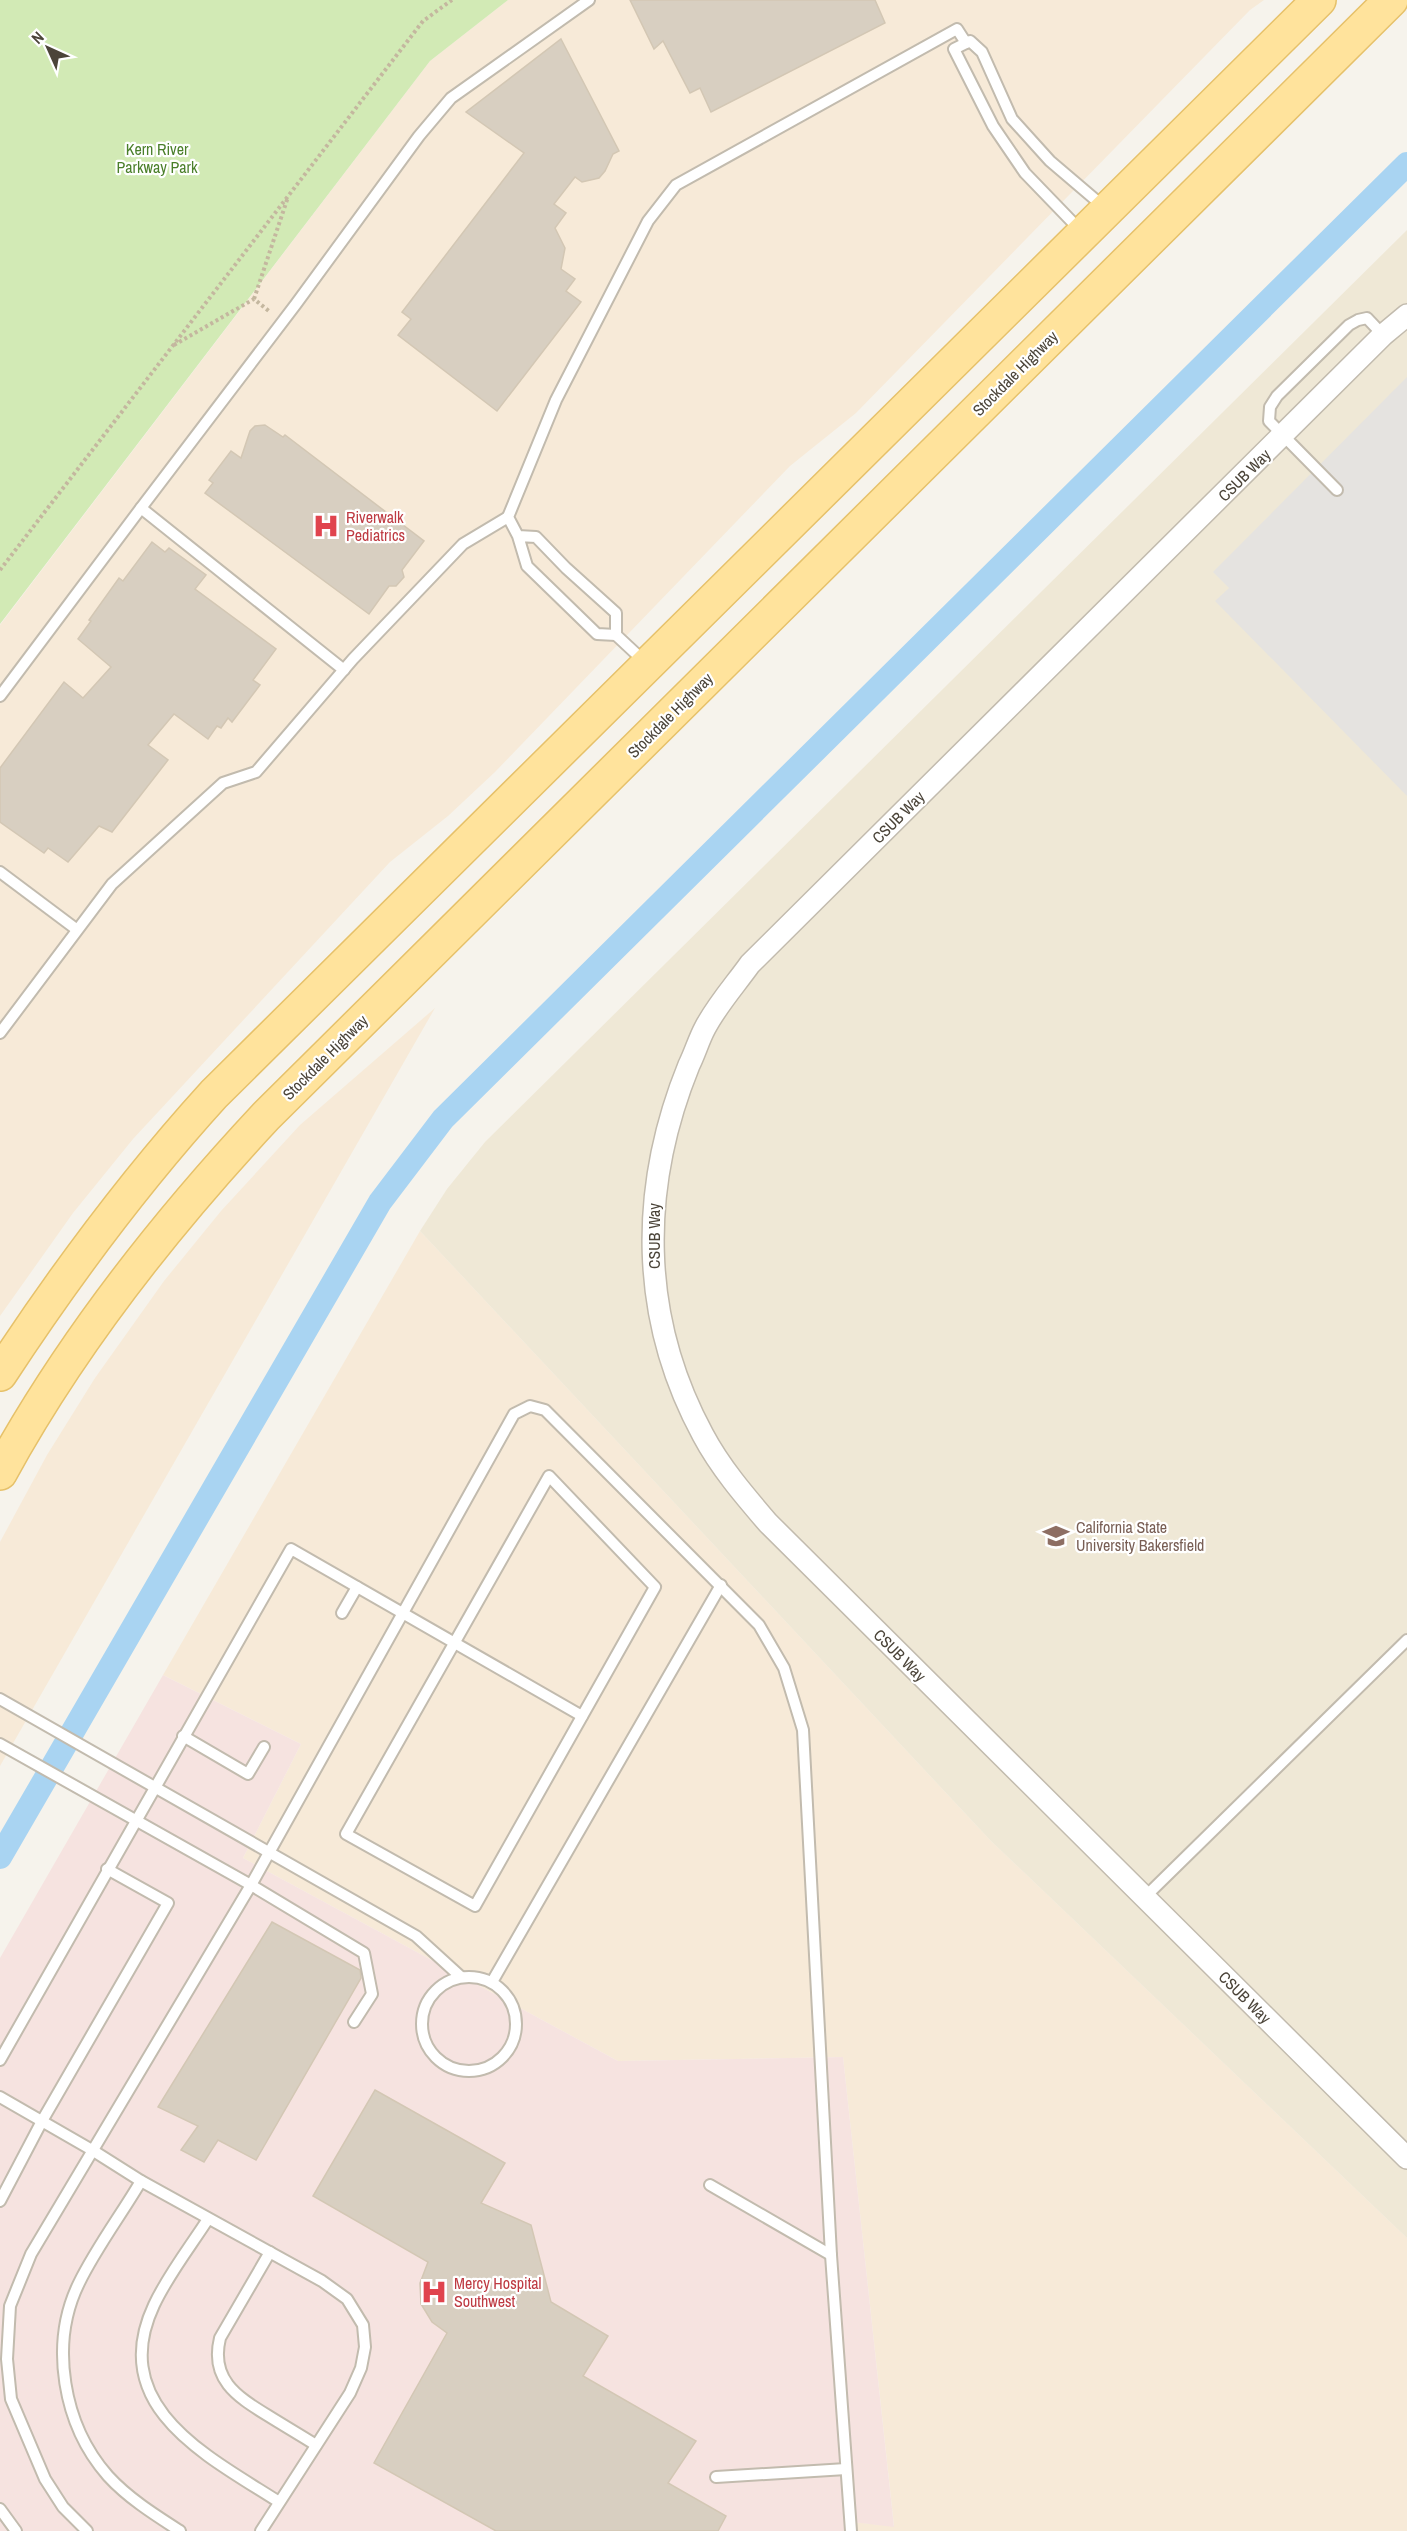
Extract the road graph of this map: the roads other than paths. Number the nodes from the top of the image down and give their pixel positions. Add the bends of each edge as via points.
1 (589, 0) edge
2 (1319, 0) edge
3 (1391, 0) edge
4 (966, 43) junction
5 (1107, 210) junction
6 (1083, 233) junction
7 (1407, 315) edge
8 (1383, 335) junction
9 (1283, 436) junction
10 (1337, 490) dead end
11 (141, 508) junction
12 (508, 517) junction
13 (518, 536) junction
14 (616, 635) junction
15 (648, 664) junction
16 (344, 669) junction
17 (0, 696) edge
18 (0, 872) edge
19 (76, 929) junction
20 (0, 1033) edge
21 (0, 1374) edge
22 (0, 1473) edge
23 (721, 1585) junction
24 (357, 1587) junction
25 (342, 1613) dead end
26 (404, 1614) junction
27 (1407, 1640) edge
28 (453, 1642) junction
29 (0, 1699) edge
30 (582, 1716) junction
31 (183, 1737) junction
32 (0, 1744) edge
33 (264, 1747) dead end
34 (154, 1787) junction
35 (135, 1820) junction
36 (269, 1853) junction
37 (107, 1869) junction
38 (251, 1885) junction
39 (1145, 1897) junction
40 (461, 1977) junction
41 (492, 1982) junction
42 (354, 2022) dead end
43 (0, 2060) edge
44 (0, 2097) edge
45 (42, 2121) junction
46 (92, 2150) junction
47 (1407, 2158) edge
48 (141, 2181) junction
49 (710, 2185) dead end
50 (0, 2201) edge
51 (208, 2219) junction
52 (270, 2252) junction
53 (831, 2255) junction
54 (316, 2445) junction
55 (846, 2469) junction
56 (716, 2477) dead end
57 (279, 2502) junction
58 (0, 2509) edge
59 (16, 2531) edge
60 (87, 2531) edge
61 (180, 2531) edge
62 (261, 2531) edge
63 (851, 2531) edge

1 - 11 lane via 451,98 418,136
2 - 5 main road
3 - 22 main road, Stockdale Highway via 266,1116 163,1234 108,1306
4 - 5 lane via 970,41 982,52 1012,119 1050,161
4 - 6 lane via 954,49 993,126 1025,173
4 - 12 lane via 957,29 676,184 648,221 556,400
5 - 6 main road
6 - 15 main road
7 - 8 street, CSUB Way
8 - 9 street, CSUB Way
8 - 9 lane via 1367,318 1349,325 1277,396 1270,407 1269,421
9 - 10 lane
9 - 39 street, CSUB Way via 750,964 706,1027 678,1092 654,1193 655,1293 668,1350 703,1435 737,1488
11 - 16 lane
11 - 17 lane
12 - 13 lane
12 - 16 lane via 463,544
13 - 14 lane via 526,566 597,634
13 - 14 lane via 536,537 616,613
14 - 15 lane
15 - 21 main road via 207,1102 89,1243
16 - 19 lane via 256,772 223,783 112,884
18 - 19 lane
19 - 20 lane
23 - 26 lane via 545,1410 530,1406 514,1414
23 - 41 lane
23 - 53 lane via 759,1625 784,1668 803,1730
24 - 25 lane
24 - 26 lane
24 - 31 lane via 291,1549
26 - 28 lane
26 - 36 lane
27 - 39 lane
28 - 30 lane
28 - 30 lane via 549,1476 654,1587
28 - 30 lane via 346,1834 475,1906
29 - 34 lane
31 - 33 lane via 248,1774
31 - 34 lane
32 - 35 lane
34 - 35 lane
34 - 36 lane
35 - 37 lane
35 - 38 lane
36 - 38 lane
36 - 40 lane via 416,1936
37 - 43 lane
37 - 45 lane via 168,1903
38 - 42 lane via 364,1953 372,1994
38 - 46 lane
39 - 47 street, CSUB Way
40 - 41 lane
40 - 41 lane via 434,1993 425,2006 422,2021 423,2037 430,2052 454,2070 485,2069 499,2062 512,2043 517,2021 513,2005
44 - 45 lane
45 - 46 lane
45 - 50 lane
46 - 48 lane
46 - 60 lane via 31,2254 10,2306 7,2359 11,2399 45,2479 63,2507
48 - 51 lane
48 - 61 lane via 79,2283 66,2323 62,2355 67,2392 89,2449 108,2476 130,2497
49 - 53 lane
51 - 52 lane
51 - 57 lane via 154,2306 141,2362 156,2404 167,2421 197,2450
52 - 54 lane via 346,2299 363,2325 365,2347 361,2368 350,2393
52 - 54 lane via 220,2338 219,2364 223,2377 241,2399
53 - 55 lane
54 - 57 lane
55 - 56 lane
55 - 63 lane
57 - 62 lane
58 - 59 lane

